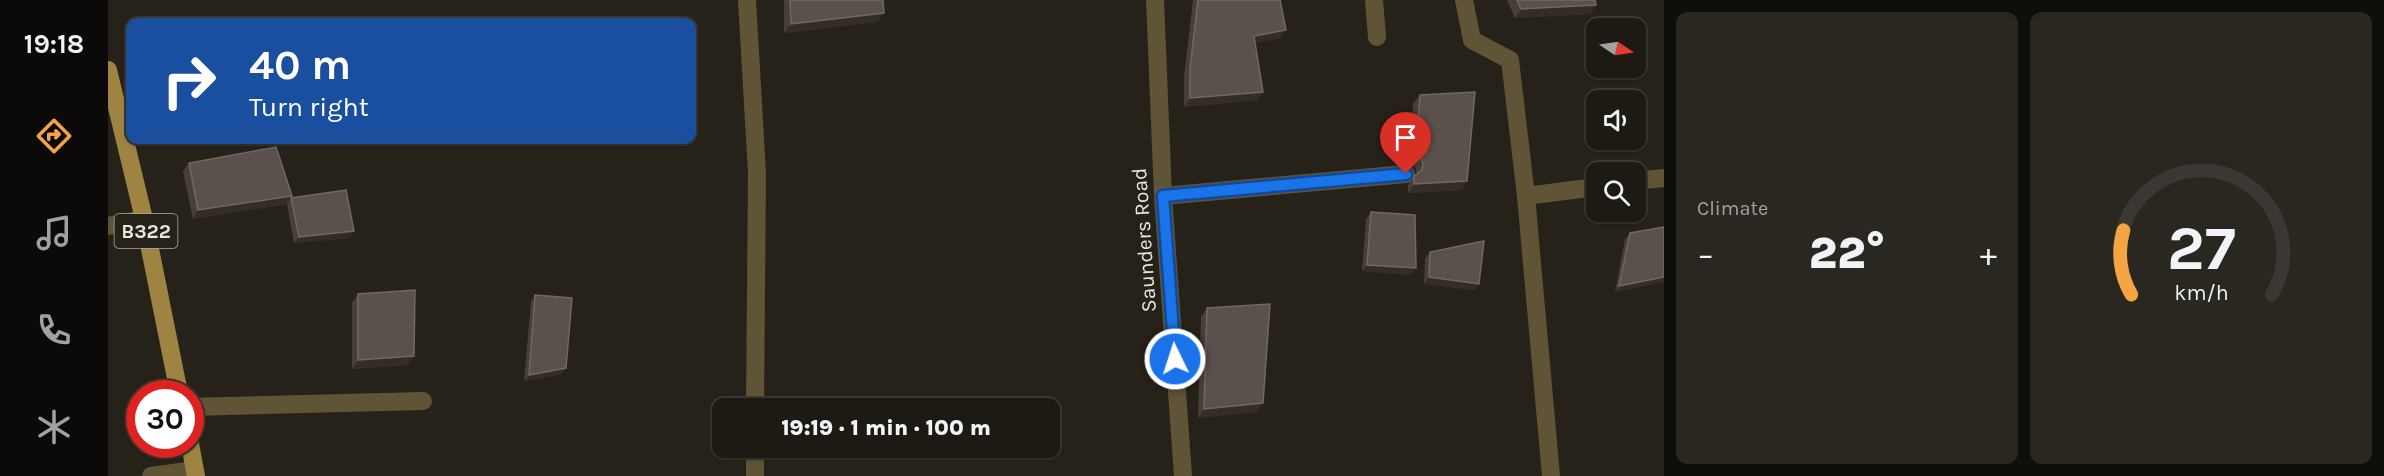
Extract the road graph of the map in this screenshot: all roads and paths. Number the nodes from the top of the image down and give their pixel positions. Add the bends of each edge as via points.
1 (747, 0) edge
2 (1155, 0) edge
3 (1374, 0) edge
4 (1464, 0) edge
5 (1377, 37) dead end
6 (108, 70) edge
7 (1406, 174) dead end
8 (1664, 178) edge
9 (1646, 180) edge
10 (1586, 188) edge
11 (1163, 196) junction
12 (1526, 196) junction
13 (144, 219) junction
14 (108, 225) edge
15 (176, 380) edge
16 (755, 398) edge
17 (423, 401) dead end
18 (204, 407) edge
19 (193, 458) edge
20 (755, 458) edge
21 (196, 473) edge
22 (151, 476) edge
23 (755, 476) edge
24 (1183, 476) edge
25 (1551, 476) edge

1 - 16 street via 757,173
2 - 11 street, Saunders Road
3 - 5 street
4 - 12 street via 1472,40 1510,60
6 - 13 main road, B322
7 - 11 street
8 - 9 street
10 - 12 street
11 - 24 street, Saunders Road
12 - 25 street
13 - 14 street
13 - 15 main road, B322
17 - 18 street
19 - 21 main road
20 - 23 street
21 - 22 street

